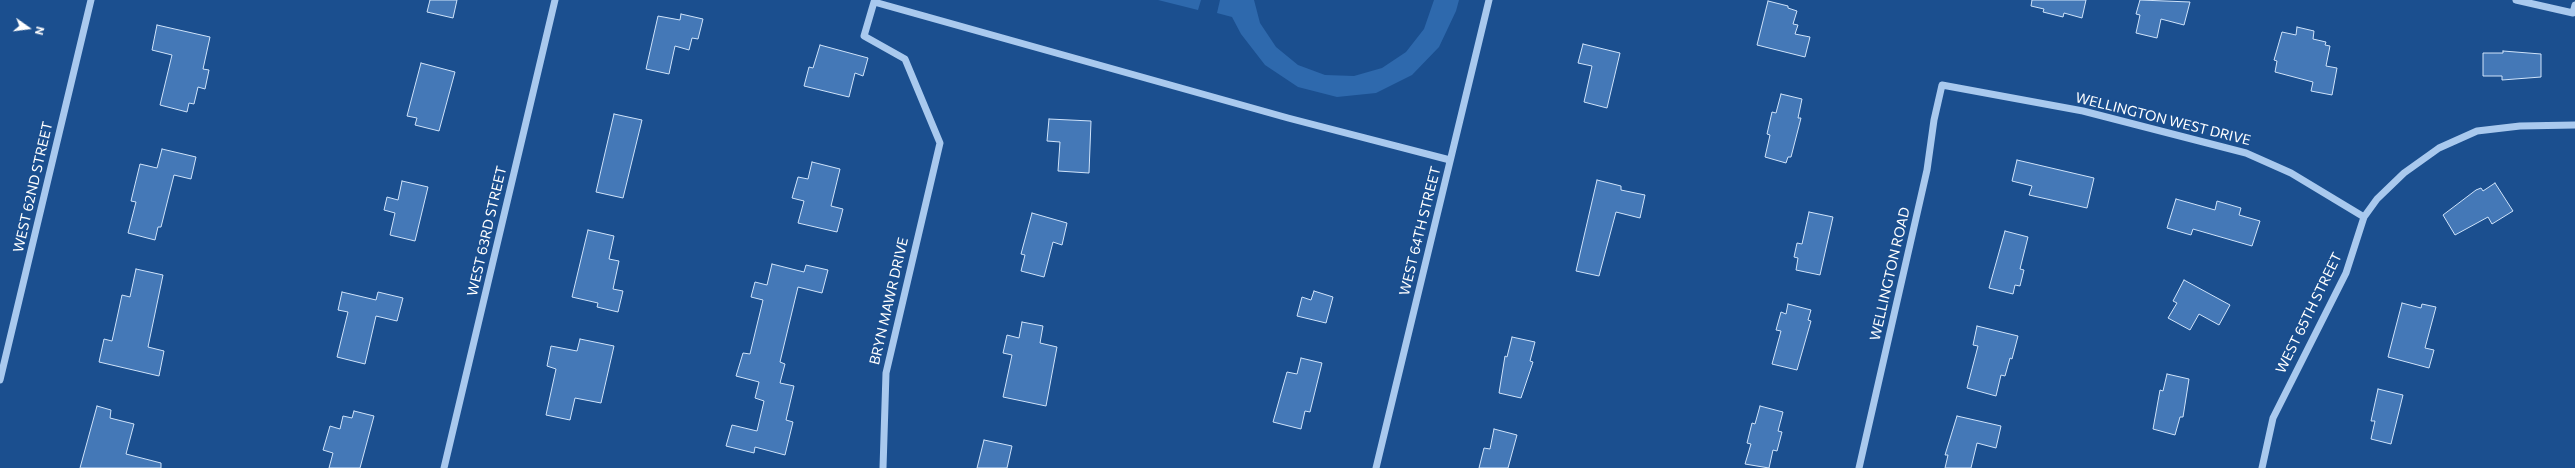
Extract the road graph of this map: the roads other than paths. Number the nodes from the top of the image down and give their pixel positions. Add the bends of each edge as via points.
1 (91, 0) edge
2 (555, 0) edge
3 (1489, 0) edge
4 (2516, 0) edge
5 (871, 1) edge
6 (2575, 5) edge
7 (1942, 85) joint
8 (2575, 125) edge
9 (1450, 160) junction
10 (2364, 217) junction
11 (0, 380) edge
12 (444, 468) edge
13 (883, 468) edge
14 (1376, 468) edge
15 (1859, 468) edge
16 (2262, 468) edge

1 - 11 street, WEST 62ND STREET
2 - 12 street, WEST 63RD STREET
3 - 9 street, WEST 64TH STREET
4 - 6 street via 2573,13
5 - 9 street via 1288,118
5 - 13 street, BRYN MAWR DRIVE via 864,36 905,59 940,143 886,373
7 - 10 street, WELLINGTON WEST DRIVE via 2083,111 2246,153 2291,173
7 - 15 street, WELLINGTON ROAD via 1927,170
8 - 10 street, WEST 65TH STREET via 2520,126 2477,131 2439,148 2404,173 2377,199
9 - 14 street, WEST 64TH STREET
10 - 16 street, WEST 65TH STREET via 2346,272 2274,418

